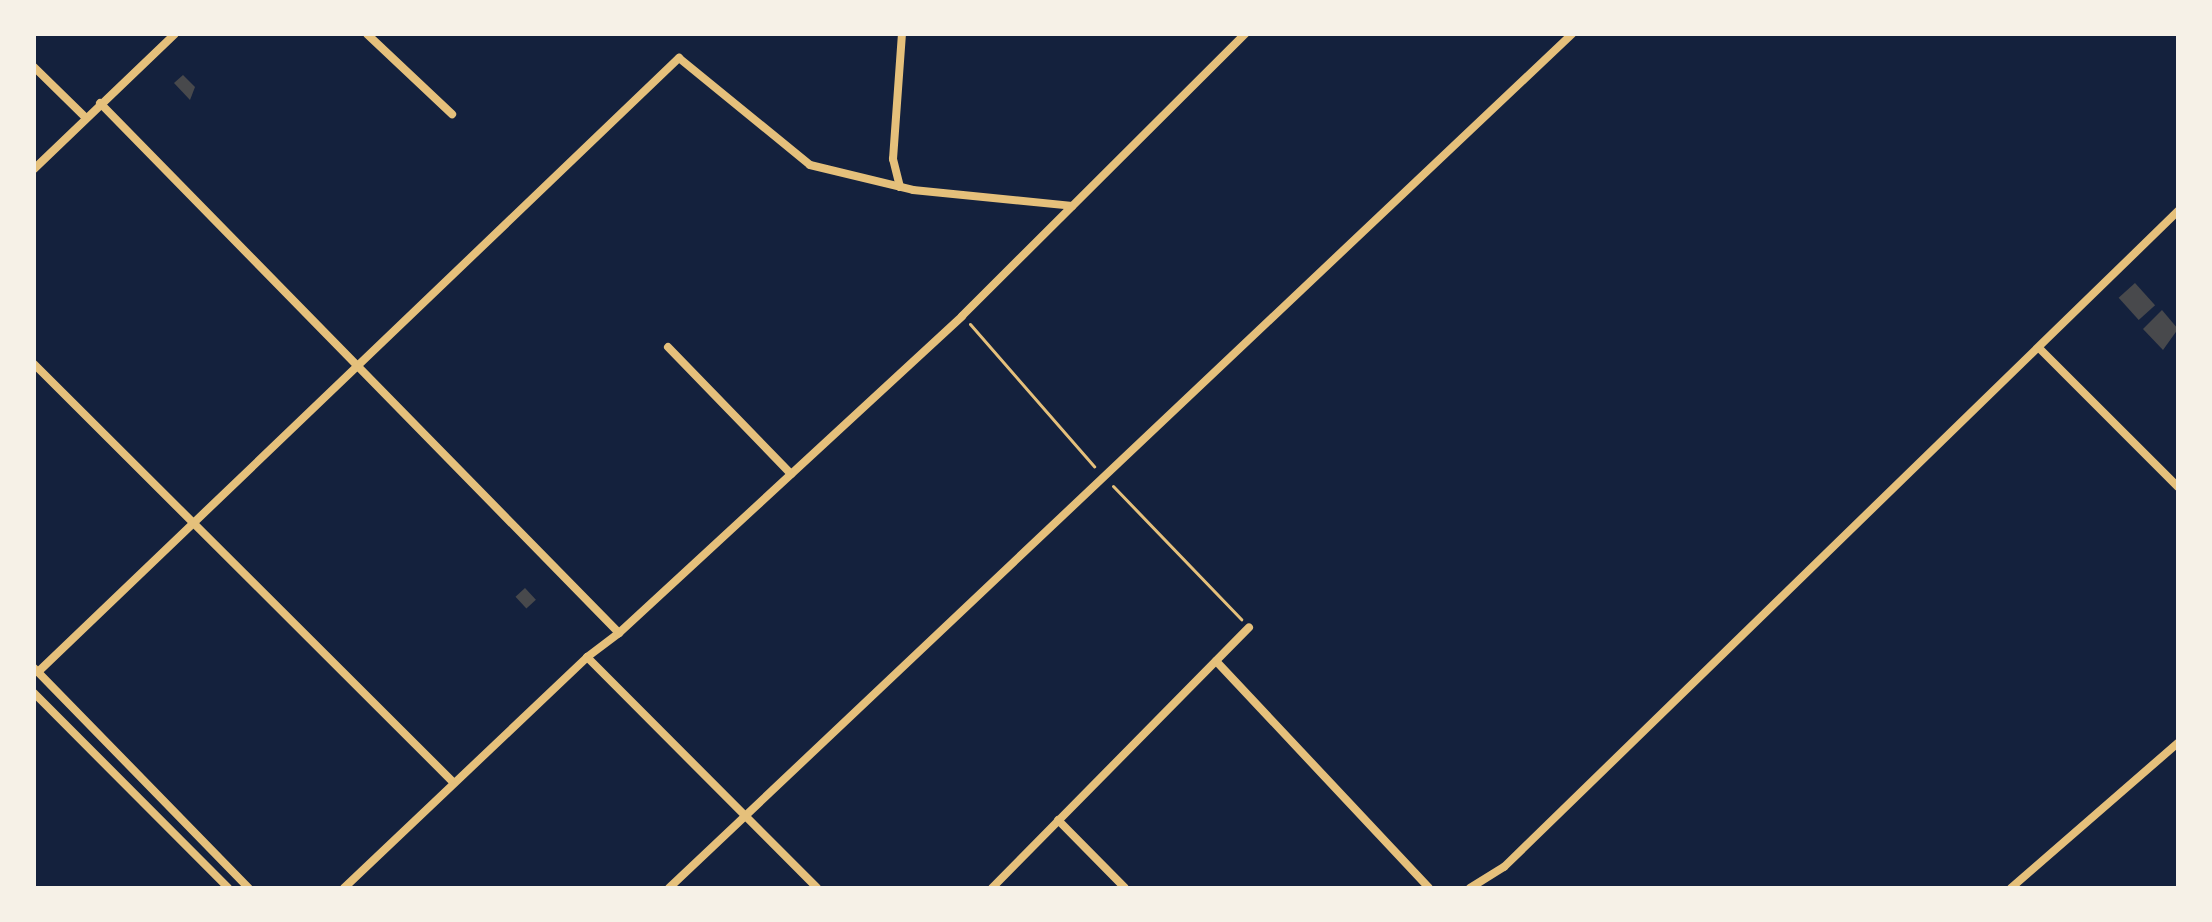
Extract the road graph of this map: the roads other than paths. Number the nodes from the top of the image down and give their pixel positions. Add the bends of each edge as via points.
1 (175, 34) edge
2 (367, 34) edge
3 (902, 34) edge
4 (1245, 34) edge
5 (1572, 34) edge
6 (34, 67) edge
7 (100, 103) junction
8 (452, 114) dead end
9 (86, 118) junction
10 (34, 169) edge
11 (900, 187) junction
12 (1072, 206) junction
13 (2178, 211) edge
14 (668, 347) dead end
15 (2041, 350) junction
16 (34, 364) edge
17 (356, 365) junction
18 (791, 474) junction
19 (2178, 487) edge
20 (191, 524) junction
21 (1249, 627) dead end
22 (619, 633) junction
23 (587, 657) junction
24 (1216, 661) junction
25 (36, 670) edge
26 (34, 693) edge
27 (2178, 743) edge
28 (454, 783) junction
29 (745, 814) junction
30 (1058, 820) junction
31 (1433, 887) edge
32 (228, 888) edge
33 (249, 888) edge
34 (344, 888) edge
35 (669, 888) edge
36 (817, 888) edge
37 (992, 888) edge
38 (1125, 888) edge
39 (1470, 888) edge
40 (2011, 888) edge

1 - 7 street
2 - 8 street
3 - 11 street via 893,159
4 - 12 street
5 - 29 street
6 - 9 street
7 - 9 street
7 - 17 street
9 - 10 street
11 - 12 street
11 - 17 street via 810,165 679,58
12 - 18 street
13 - 15 street
14 - 18 street
15 - 19 street
15 - 39 street via 1504,867
16 - 20 street
17 - 20 street
17 - 22 street
18 - 22 street
20 - 25 street
20 - 28 street
21 - 24 street
22 - 23 street
23 - 28 street
23 - 29 street
24 - 30 street
24 - 31 street
25 - 33 street
26 - 32 street
27 - 40 street
28 - 34 street
29 - 35 street
29 - 36 street
30 - 37 street
30 - 38 street

